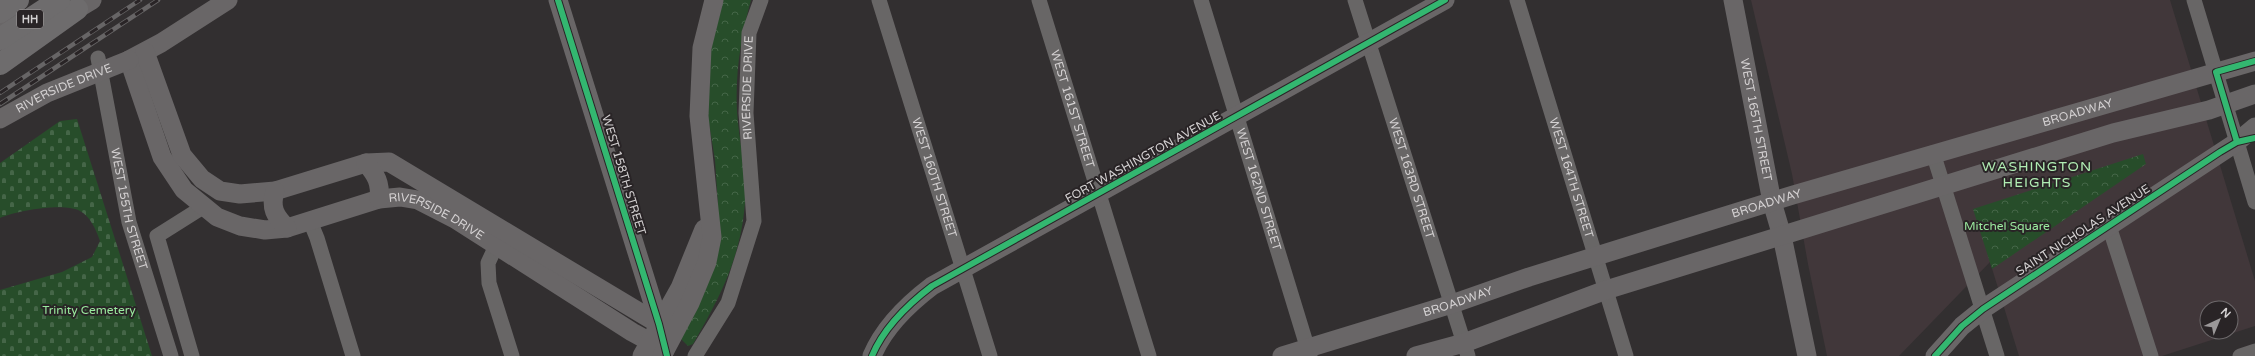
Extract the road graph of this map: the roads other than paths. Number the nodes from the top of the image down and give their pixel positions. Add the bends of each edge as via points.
1 (18, 0) edge
2 (228, 0) edge
3 (558, 0) edge
4 (714, 0) edge
5 (761, 0) edge
6 (879, 0) edge
7 (1039, 0) edge
8 (1201, 0) edge
9 (1355, 0) edge
10 (1445, 0) edge
11 (1517, 0) edge
12 (1733, 0) edge
13 (2194, 0) edge
14 (78, 2) edge
15 (0, 12) edge
16 (0, 23) edge
17 (0, 39) edge
18 (1368, 43) junction
19 (137, 56) junction
20 (98, 58) dead end
21 (2255, 61) edge
22 (0, 64) edge
23 (2216, 72) junction
24 (2255, 94) edge
25 (2225, 104) junction
26 (2087, 109) junction
27 (1236, 117) junction
28 (0, 119) edge
29 (2255, 127) edge
30 (2093, 140) junction
31 (2237, 142) junction
32 (1933, 153) junction
33 (366, 162) junction
34 (1942, 187) junction
35 (275, 191) junction
36 (1098, 194) junction
37 (379, 199) junction
38 (1772, 202) junction
39 (2255, 202) edge
40 (203, 207) junction
41 (710, 213) junction
42 (310, 221) junction
43 (2109, 226) junction
44 (287, 228) junction
45 (1782, 236) junction
46 (500, 238) junction
47 (1596, 256) junction
48 (963, 270) junction
49 (1606, 290) junction
50 (1452, 304) junction
51 (1983, 309) junction
52 (659, 324) junction
53 (1466, 349) edge
54 (2255, 351) edge
55 (657, 352) edge
56 (1309, 352) edge
57 (171, 356) edge
58 (192, 356) edge
59 (353, 356) edge
60 (512, 356) edge
61 (695, 356) edge
62 (872, 356) edge
63 (990, 356) edge
64 (1149, 356) edge
65 (1282, 356) edge
66 (1416, 356) edge
67 (1626, 356) edge
68 (1807, 356) edge
69 (1935, 356) edge
70 (1998, 356) edge
71 (2151, 356) edge
72 (2240, 356) edge

1 - 15 highway, HH
2 - 19 main road
3 - 52 main road, WEST 158TH STREET
4 - 41 main road via 702,48 699,116
5 - 61 street, RIVERSIDE DRIVE via 750,33 746,113 754,222 728,303
6 - 48 street, WEST 160TH STREET
7 - 36 street, WEST 161ST STREET
8 - 27 street, WEST 162ND STREET
9 - 18 street, WEST 163RD STREET
10 - 18 main road, FORT WASHINGTON AVENUE
11 - 47 street, WEST 164TH STREET
12 - 38 main road, WEST 165TH STREET
13 - 23 street
14 - 15 main road
14 - 16 main road
14 - 17 highway, HH, bridge
14 - 22 highway
18 - 27 main road, FORT WASHINGTON AVENUE
18 - 50 street, WEST 163RD STREET
19 - 28 main road, RIVERSIDE DRIVE, bridge via 47,93
19 - 35 main road, RIVERSIDE DRIVE via 167,113 182,155 202,179 230,193
19 - 40 main road, RIVERSIDE DRIVE via 148,122 162,157 175,179
20 - 57 street, WEST 155TH STREET via 129,222
21 - 23 main road, BROADWAY
23 - 25 street
23 - 26 main road, BROADWAY
24 - 25 main road
25 - 30 main road
25 - 31 street
26 - 30 main road
26 - 32 main road, BROADWAY
27 - 36 main road, FORT WASHINGTON AVENUE
27 - 56 street, WEST 162ND STREET
29 - 31 main road, SAINT NICHOLAS AVENUE
30 - 34 main road
31 - 39 street
31 - 43 main road, SAINT NICHOLAS AVENUE
32 - 34 street
32 - 38 main road, BROADWAY
33 - 35 main road, RIVERSIDE DRIVE
33 - 37 main road via 378,179
33 - 46 main road, RIVERSIDE DRIVE via 389,162
34 - 45 main road
34 - 51 street
35 - 44 main road via 272,200 273,210
36 - 48 main road, FORT WASHINGTON AVENUE
36 - 64 street, WEST 161ST STREET
37 - 42 main road, RIVERSIDE DRIVE
37 - 46 main road, RIVERSIDE DRIVE via 400,197 418,200
38 - 45 main road, WEST 165TH STREET
38 - 47 main road, BROADWAY
40 - 44 main road, RIVERSIDE DRIVE via 217,217 240,226 264,230
40 - 58 street, WEST 155TH STREET via 157,236
41 - 52 main road via 680,288
41 - 55 main road via 712,237 707,262 690,303
42 - 44 main road, RIVERSIDE DRIVE
42 - 59 street
43 - 51 main road, SAINT NICHOLAS AVENUE
43 - 71 street
45 - 49 main road
45 - 68 main road, WEST 165TH STREET
46 - 52 main road, RIVERSIDE DRIVE
46 - 55 main road, RIVERSIDE DRIVE
46 - 60 street via 488,263 489,283
47 - 49 street, WEST 164TH STREET
47 - 50 main road, BROADWAY
48 - 62 main road, FORT WASHINGTON AVENUE via 932,286 905,308 885,332
48 - 63 street, WEST 160TH STREET
49 - 53 main road
49 - 67 street, WEST 164TH STREET
50 - 53 street, WEST 163RD STREET
50 - 56 main road, BROADWAY
51 - 69 main road, SAINT NICHOLAS AVENUE via 1962,326
51 - 70 street
52 - 55 main road, WEST 158TH STREET
53 - 66 main road
54 - 72 street
56 - 65 main road, BROADWAY

